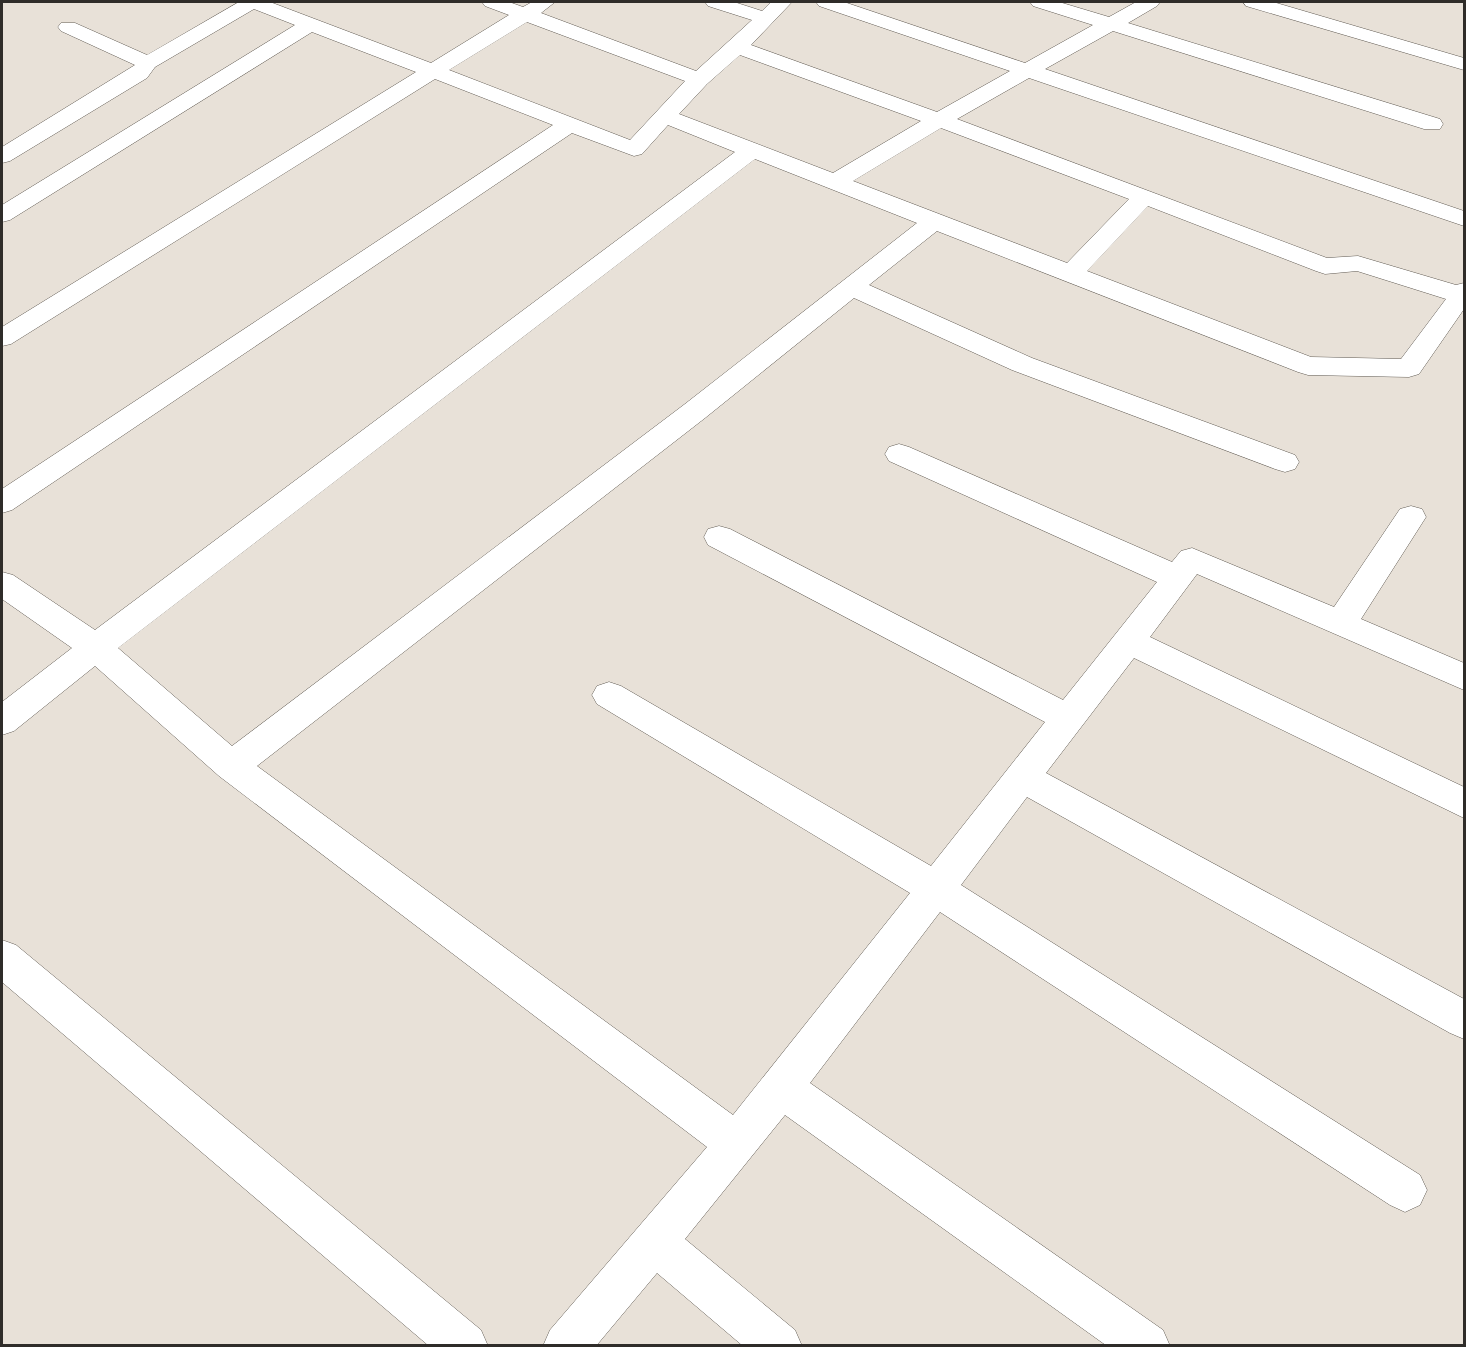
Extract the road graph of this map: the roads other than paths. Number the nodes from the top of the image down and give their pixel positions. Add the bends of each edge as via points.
1 (253, 2) edge
2 (492, 2) edge
3 (545, 2) edge
4 (715, 2) edge
5 (782, 2) edge
6 (826, 2) edge
7 (1040, 2) edge
8 (1150, 2) edge
9 (1253, 2) edge
10 (525, 14) junction
11 (765, 18) junction
12 (312, 23) junction
13 (1113, 24) junction
14 (68, 27) dead end
15 (737, 47) junction
16 (148, 63) junction
17 (1464, 64) edge
18 (435, 71) junction
19 (1028, 71) junction
20 (699, 80) junction
21 (667, 117) junction
22 (938, 120) junction
23 (570, 124) junction
24 (1432, 124) dead end
25 (752, 150) junction
26 (2, 156) edge
27 (835, 182) junction
28 (1144, 197) junction
29 (2, 215) edge
30 (1464, 219) edge
31 (934, 221) junction
32 (1071, 274) junction
33 (851, 287) junction
34 (1463, 293) edge
35 (2, 338) edge
36 (899, 454) dead end
37 (1285, 462) dead end
38 (2, 503) edge
39 (1411, 517) dead end
40 (719, 537) dead end
41 (1178, 578) junction
42 (2, 583) edge
43 (1341, 623) junction
44 (1129, 641) junction
45 (96, 647) junction
46 (1464, 677) edge
47 (609, 695) dead end
48 (1068, 718) junction
49 (2, 722) edge
50 (231, 766) junction
51 (1022, 777) junction
52 (1464, 803) edge
53 (936, 889) junction
54 (2, 958) edge
55 (1464, 1020) edge
56 (782, 1088) junction
57 (737, 1144) junction
58 (1405, 1190) dead end
59 (654, 1242) junction
60 (465, 1346) edge
61 (566, 1346) edge
62 (779, 1346) edge
63 (1147, 1346) edge

1 - 12 street
1 - 16 street
2 - 10 street
3 - 10 street
4 - 11 street
5 - 11 street
6 - 19 street
7 - 13 street
8 - 13 street
9 - 17 street
10 - 18 street
10 - 20 street
11 - 15 street
12 - 18 street
12 - 29 street
13 - 19 street
13 - 24 street
14 - 16 street
15 - 20 street
15 - 22 street
16 - 26 street via 139,73
18 - 23 street
18 - 35 street
19 - 22 street
19 - 30 street
20 - 21 street
21 - 23 street via 634,149
21 - 25 street
22 - 27 street
22 - 28 street
23 - 38 street
25 - 27 street
25 - 45 street
27 - 31 street
28 - 32 street
28 - 34 street via 1325,266 1358,263
31 - 32 street
31 - 33 street
32 - 34 street via 1308,366 1410,368
33 - 37 street via 1022,364
33 - 50 street
36 - 41 street
39 - 43 street
40 - 48 street
41 - 43 street via 1192,559
41 - 44 street
42 - 45 street
43 - 46 street
44 - 48 street
44 - 52 street
45 - 49 street
45 - 50 street
47 - 53 street
48 - 51 street
50 - 57 street
51 - 53 street
51 - 55 street
53 - 56 street
53 - 58 street
54 - 60 street
56 - 57 street
56 - 63 street
57 - 59 street
59 - 61 street
59 - 62 street

